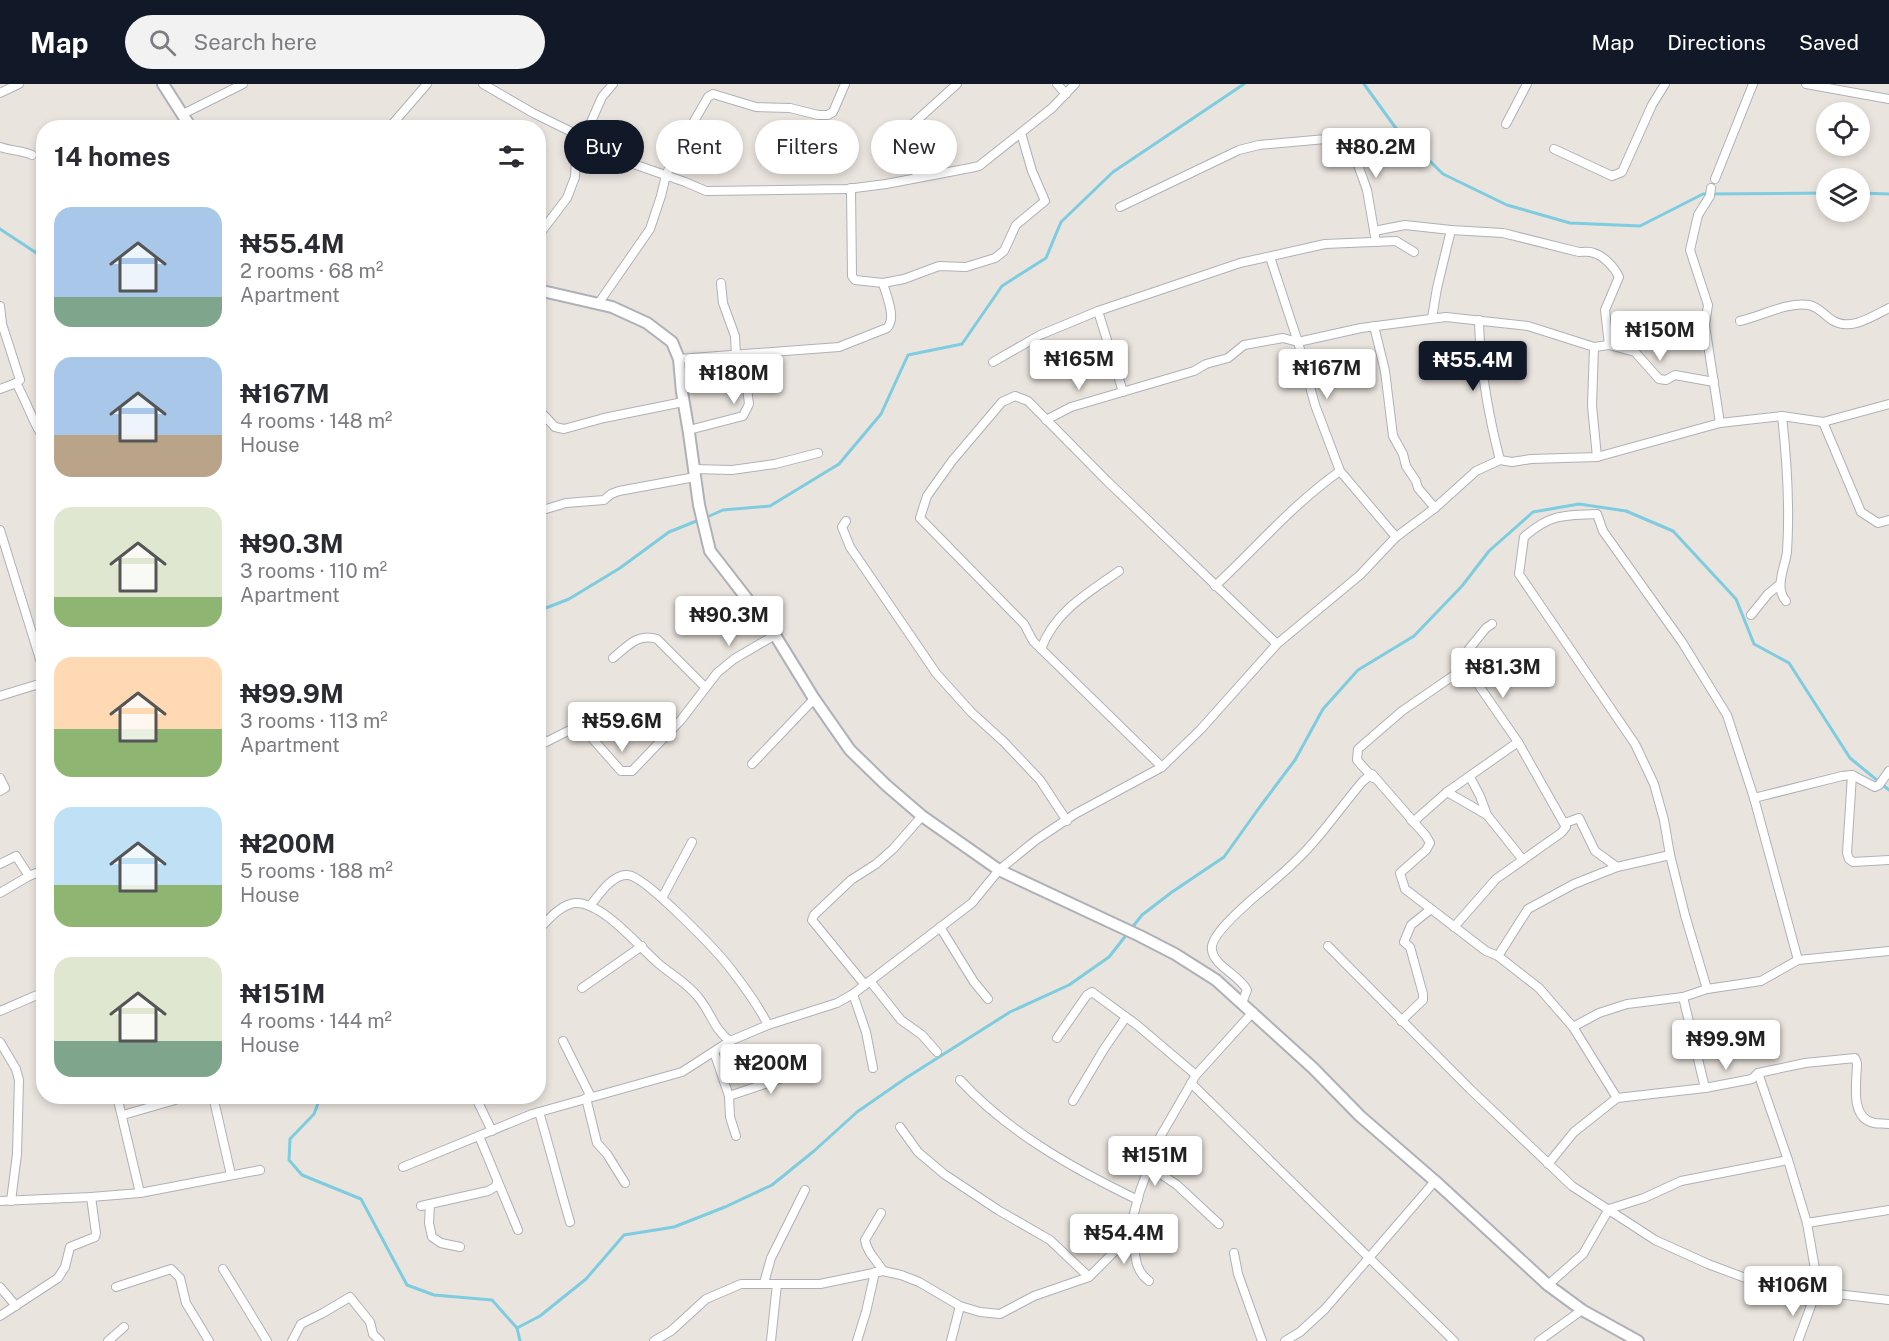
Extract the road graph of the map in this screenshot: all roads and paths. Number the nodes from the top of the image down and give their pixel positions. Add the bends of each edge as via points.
1 (19, 84) edge
2 (164, 84) edge
3 (243, 84) edge
4 (427, 84) edge
5 (483, 84) edge
6 (613, 84) edge
7 (845, 84) edge
8 (957, 84) edge
9 (1057, 84) edge
10 (1075, 84) edge
11 (1527, 84) edge
12 (1665, 84) edge
13 (1753, 84) edge
14 (1806, 84) edge
15 (233, 86) edge
16 (0, 93) edge
17 (1066, 94) junction
18 (1889, 99) edge
19 (186, 120) edge
20 (188, 120) edge
21 (396, 120) edge
22 (592, 120) edge
23 (1506, 124) dead end
24 (564, 128) edge
25 (1021, 133) junction
26 (0, 147) edge
27 (1554, 149) dead end
28 (32, 155) dead end
29 (644, 167) edge
30 (575, 174) edge
31 (666, 175) junction
32 (919, 177) junction
33 (1715, 179) dead end
34 (851, 188) junction
35 (1711, 188) dead end
36 (1120, 207) dead end
37 (546, 226) edge
38 (1374, 231) junction
39 (1451, 231) junction
40 (1376, 242) junction
41 (1414, 252) dead end
42 (1270, 257) junction
43 (721, 283) dead end
44 (883, 283) junction
45 (546, 292) edge
46 (598, 304) junction
47 (1889, 308) edge
48 (1, 310) edge
49 (1098, 311) junction
50 (1432, 318) junction
51 (1479, 320) junction
52 (1740, 321) dead end
53 (1374, 326) junction
54 (1298, 342) junction
55 (1609, 345) junction
56 (1594, 346) junction
57 (739, 356) junction
58 (680, 359) junction
59 (993, 362) dead end
60 (1714, 382) junction
61 (16, 383) junction
62 (0, 389) edge
63 (1123, 392) junction
64 (683, 402) junction
65 (1889, 404) edge
66 (1782, 416) junction
67 (546, 417) edge
68 (1046, 420) junction
69 (1823, 422) junction
70 (1720, 423) junction
71 (36, 427) edge
72 (689, 430) junction
73 (818, 453) dead end
74 (1597, 457) junction
75 (1500, 460) junction
76 (1340, 471) junction
77 (695, 473) junction
78 (1435, 508) junction
79 (546, 509) edge
80 (846, 521) dead end
81 (1889, 521) edge
82 (0, 530) edge
83 (1396, 537) junction
84 (1119, 572) dead end
85 (1779, 584) junction
86 (1215, 586) junction
87 (1786, 601) dead end
88 (1751, 615) dead end
89 (1492, 624) dead end
90 (775, 634) junction
91 (1276, 645) junction
92 (1041, 649) junction
93 (36, 653) edge
94 (613, 658) dead end
95 (1468, 670) junction
96 (36, 685) edge
97 (705, 687) junction
98 (0, 696) edge
99 (814, 699) junction
100 (546, 742) edge
101 (1518, 742) junction
102 (752, 765) dead end
103 (1162, 767) junction
104 (1889, 771) edge
105 (1852, 775) junction
106 (1470, 777) junction
107 (0, 778) edge
108 (0, 791) edge
109 (1447, 792) junction
110 (1754, 798) junction
111 (1487, 815) junction
112 (922, 816) junction
113 (1067, 820) junction
114 (1413, 822) junction
115 (1564, 823) junction
116 (693, 842) dead end
117 (1670, 855) junction
118 (1523, 860) junction
119 (1889, 860) edge
120 (0, 864) edge
121 (1617, 867) junction
122 (999, 870) junction
123 (36, 873) edge
124 (29, 876) junction
125 (0, 893) edge
126 (662, 897) junction
127 (590, 906) junction
128 (1431, 909) junction
129 (546, 923) edge
130 (940, 927) junction
131 (1454, 927) junction
132 (642, 946) junction
133 (1328, 946) dead end
134 (1889, 951) edge
135 (1498, 956) junction
136 (1798, 960) junction
137 (868, 983) junction
138 (582, 988) dead end
139 (1707, 989) junction
140 (853, 994) junction
141 (36, 995) edge
142 (1683, 997) junction
143 (988, 999) dead end
144 (1242, 1003) junction
145 (0, 1011) edge
146 (1253, 1012) junction
147 (1126, 1017) junction
148 (1401, 1021) junction
149 (768, 1025) junction
150 (1573, 1027) junction
151 (1057, 1038) dead end
152 (563, 1041) dead end
153 (730, 1041) junction
154 (0, 1042) edge
155 (714, 1052) junction
156 (937, 1053) dead end
157 (0, 1059) edge
158 (10, 1060) junction
159 (873, 1068) dead end
160 (803, 1071) dead end
161 (1758, 1073) junction
162 (1196, 1075) junction
163 (960, 1080) dead end
164 (1191, 1083) junction
165 (1705, 1088) junction
166 (729, 1096) junction
167 (588, 1098) junction
168 (1617, 1098) junction
169 (1073, 1101) dead end
170 (120, 1104) edge
171 (161, 1104) edge
172 (215, 1104) edge
173 (479, 1104) edge
174 (539, 1112) junction
175 (123, 1115) junction
176 (1889, 1124) edge
177 (900, 1127) dead end
178 (492, 1131) junction
179 (479, 1136) junction
180 (736, 1136) dead end
181 (1788, 1160) junction
182 (1548, 1164) junction
183 (1149, 1166) junction
184 (403, 1167) dead end
185 (260, 1170) dead end
186 (231, 1175) junction
187 (1435, 1181) junction
188 (497, 1183) junction
189 (625, 1183) dead end
190 (805, 1190) dead end
191 (141, 1193) junction
192 (91, 1197) junction
193 (1138, 1200) junction
194 (11, 1201) junction
195 (0, 1202) edge
196 (1609, 1209) junction
197 (1889, 1210) edge
198 (881, 1213) dead end
199 (570, 1222) dead end
200 (1807, 1223) junction
201 (1219, 1224) dead end
202 (1130, 1227) junction
203 (518, 1230) dead end
204 (460, 1247) dead end
205 (1234, 1253) dead end
206 (1369, 1257) junction
207 (222, 1269) dead end
208 (879, 1272) junction
209 (1089, 1276) junction
210 (1149, 1281) dead end
211 (764, 1283) junction
212 (777, 1284) junction
213 (1548, 1285) junction
214 (0, 1287) edge
215 (116, 1287) dead end
216 (1819, 1292) junction
217 (1889, 1300) edge
218 (1812, 1303) junction
219 (16, 1306) junction
220 (960, 1306) junction
221 (1582, 1310) junction
222 (0, 1316) edge
223 (124, 1327) dead end
224 (108, 1341) edge
225 (209, 1341) edge
226 (267, 1341) edge
227 (292, 1341) edge
228 (380, 1341) edge
229 (654, 1341) edge
230 (771, 1341) edge
231 (857, 1341) edge
232 (951, 1341) edge
233 (1262, 1341) edge
234 (1285, 1341) edge
235 (1454, 1341) edge
236 (1539, 1341) edge
237 (1638, 1341) edge
238 (1798, 1341) edge

1 - 16 street
2 - 19 street
3 - 15 street
4 - 21 street
5 - 24 street
6 - 22 street
7 - 31 street via 828,115 756,107 713,94 703,103
8 - 32 street via 896,139 899,151
9 - 17 street
10 - 17 street
11 - 23 street
12 - 27 street via 1622,172 1612,176
13 - 33 street
14 - 18 street
15 - 20 street
17 - 25 street
25 - 32 street via 979,166
25 - 44 street via 1045,201 1016,225 1004,251 966,267 939,266
26 - 28 street
29 - 31 street
30 - 37 street via 567,198
31 - 34 street via 706,191
31 - 46 street via 650,229
32 - 34 street
34 - 44 street via 852,276 861,282
35 - 60 street via 1698,215 1690,250 1708,305 1705,326
36 - 38 street via 1239,150 1348,137 1367,190
38 - 39 street via 1405,225
38 - 40 street
39 - 50 street
39 - 55 street via 1503,233 1597,254 1619,278 1605,310
40 - 41 street via 1396,241
40 - 42 street via 1325,244
42 - 49 street via 1240,263
42 - 54 street
43 - 57 street
44 - 57 street via 892,318 887,328 839,347
45 - 46 street
46 - 58 street via 647,323 672,342
47 - 52 street via 1848,325 1834,322 1807,305
48 - 61 street via 20,380
49 - 59 street via 1040,335
49 - 63 street
50 - 51 street
50 - 53 street
51 - 56 street via 1528,326
51 - 75 street via 1489,417
53 - 54 street
53 - 78 street via 1385,371 1393,436 1418,488
54 - 63 street via 1283,338 1245,345 1194,371
54 - 76 street via 1315,405
55 - 56 street
55 - 60 street via 1635,351 1659,379 1675,375
56 - 74 street via 1592,406
57 - 58 street
57 - 72 street via 748,404 743,416
58 - 64 street
60 - 70 street
61 - 62 street
61 - 71 street
63 - 68 street via 1071,407
64 - 67 street via 564,429 555,427
64 - 72 street
65 - 69 street
66 - 69 street
66 - 70 street
66 - 85 street via 1788,516 1785,565
68 - 86 street
68 - 92 street via 1021,398 1015,396 1002,402 927,496 920,518 1024,624
69 - 81 street via 1861,512 1878,523
70 - 74 street
72 - 77 street
73 - 77 street via 775,464
74 - 75 street
75 - 78 street via 1476,471
76 - 83 street
76 - 86 street via 1282,519
77 - 79 street via 619,491 604,500
77 - 90 street via 710,550
78 - 83 street
80 - 113 street via 842,527 850,547 925,658 1040,780
82 - 93 street
83 - 91 street via 1360,575
84 - 92 street via 1071,604 1046,636
85 - 87 street
85 - 88 street
86 - 91 street
89 - 95 street via 1469,650
90 - 97 street via 734,659
90 - 99 street
91 - 103 street
92 - 103 street
94 - 97 street via 640,637 648,636 657,639
95 - 101 street
95 - 114 street via 1463,669 1402,711 1358,749 1357,760
96 - 98 street
97 - 100 street via 681,720 632,771 621,771 583,728 574,728
99 - 102 street
99 - 112 street via 850,750
101 - 106 street
101 - 115 street
103 - 113 street
104 - 105 street via 1875,787
105 - 110 street
105 - 119 street via 1849,859
106 - 109 street
106 - 111 street
107 - 108 street via 5,788
109 - 111 street
109 - 114 street
110 - 117 street via 1727,714 1682,642 1603,531 1597,514 1566,515 1536,526 1524,537 1519,574 1635,744 1654,784
110 - 136 street
111 - 118 street
112 - 122 street
112 - 137 street via 893,849 851,880 812,920
113 - 122 street
114 - 128 street via 1430,843 1400,873 1405,889
114 - 144 street via 1372,774 1311,846 1241,909 1212,944 1212,952 1244,984 1247,996
115 - 118 street via 1566,827 1561,833
115 - 121 street via 1579,818 1595,851
116 - 126 street
117 - 121 street
117 - 139 street
118 - 131 street via 1496,879
120 - 124 street via 16,856
121 - 135 street via 1528,909
122 - 130 street via 972,903
122 - 144 street via 1175,954
123 - 124 street
124 - 125 street
126 - 127 street via 630,874 603,889
126 - 149 street via 728,966
127 - 129 street via 564,906
127 - 132 street
128 - 131 street
128 - 148 street via 1411,924 1404,942 1410,947 1423,1000
130 - 137 street
130 - 143 street
131 - 135 street
132 - 138 street
132 - 153 street via 698,996 720,1034
133 - 148 street
134 - 136 street
135 - 150 street via 1539,988
136 - 139 street via 1761,981
137 - 140 street
137 - 156 street
139 - 142 street
140 - 149 street
140 - 159 street
141 - 145 street
142 - 150 street via 1627,1004
142 - 165 street
144 - 146 street
146 - 162 street
146 - 187 street via 1360,1116
147 - 151 street via 1092,992
147 - 162 street
147 - 169 street
148 - 182 street
149 - 153 street
150 - 168 street
152 - 167 street
153 - 155 street
154 - 158 street
155 - 166 street
155 - 167 street via 682,1072
157 - 158 street
158 - 194 street via 19,1080
160 - 166 street
161 - 165 street via 1752,1079
161 - 176 street via 1855,1058 1857,1107 1865,1119
161 - 181 street
162 - 164 street
163 - 193 street via 978,1100 1041,1148
164 - 183 street via 1160,1137
164 - 206 street
165 - 168 street
166 - 180 street
167 - 174 street
167 - 189 street via 597,1143
168 - 182 street via 1574,1132
170 - 175 street
171 - 175 street
172 - 186 street
173 - 178 street
174 - 178 street
174 - 199 street
175 - 191 street
177 - 209 street via 918,1152 944,1174 1050,1240
178 - 179 street
179 - 184 street
179 - 188 street
181 - 196 street via 1681,1181
181 - 200 street
182 - 196 street via 1572,1186
183 - 193 street
183 - 201 street via 1177,1185
185 - 186 street
186 - 191 street
187 - 206 street
187 - 213 street
188 - 203 street
188 - 204 street via 488,1191 425,1205 432,1237
190 - 211 street via 771,1258
191 - 192 street
192 - 194 street
192 - 219 street via 95,1237 70,1247 58,1278
193 - 202 street
194 - 195 street
196 - 213 street via 1584,1254
196 - 218 street via 1655,1240
197 - 200 street
198 - 208 street via 865,1240 869,1253 877,1259
200 - 216 street
202 - 209 street via 1127,1239
202 - 210 street via 1140,1274
205 - 233 street
206 - 234 street via 1325,1309
206 - 235 street
207 - 226 street
208 - 212 street via 820,1284
208 - 220 street via 919,1282
208 - 231 street
209 - 220 street via 999,1314
211 - 212 street
211 - 229 street via 741,1284 706,1299
212 - 230 street
213 - 221 street
214 - 219 street
215 - 225 street via 171,1269 180,1278 186,1304
216 - 217 street
216 - 218 street
218 - 238 street
219 - 222 street
220 - 232 street
221 - 236 street
221 - 237 street
223 - 224 street
227 - 228 street via 301,1324 350,1297

